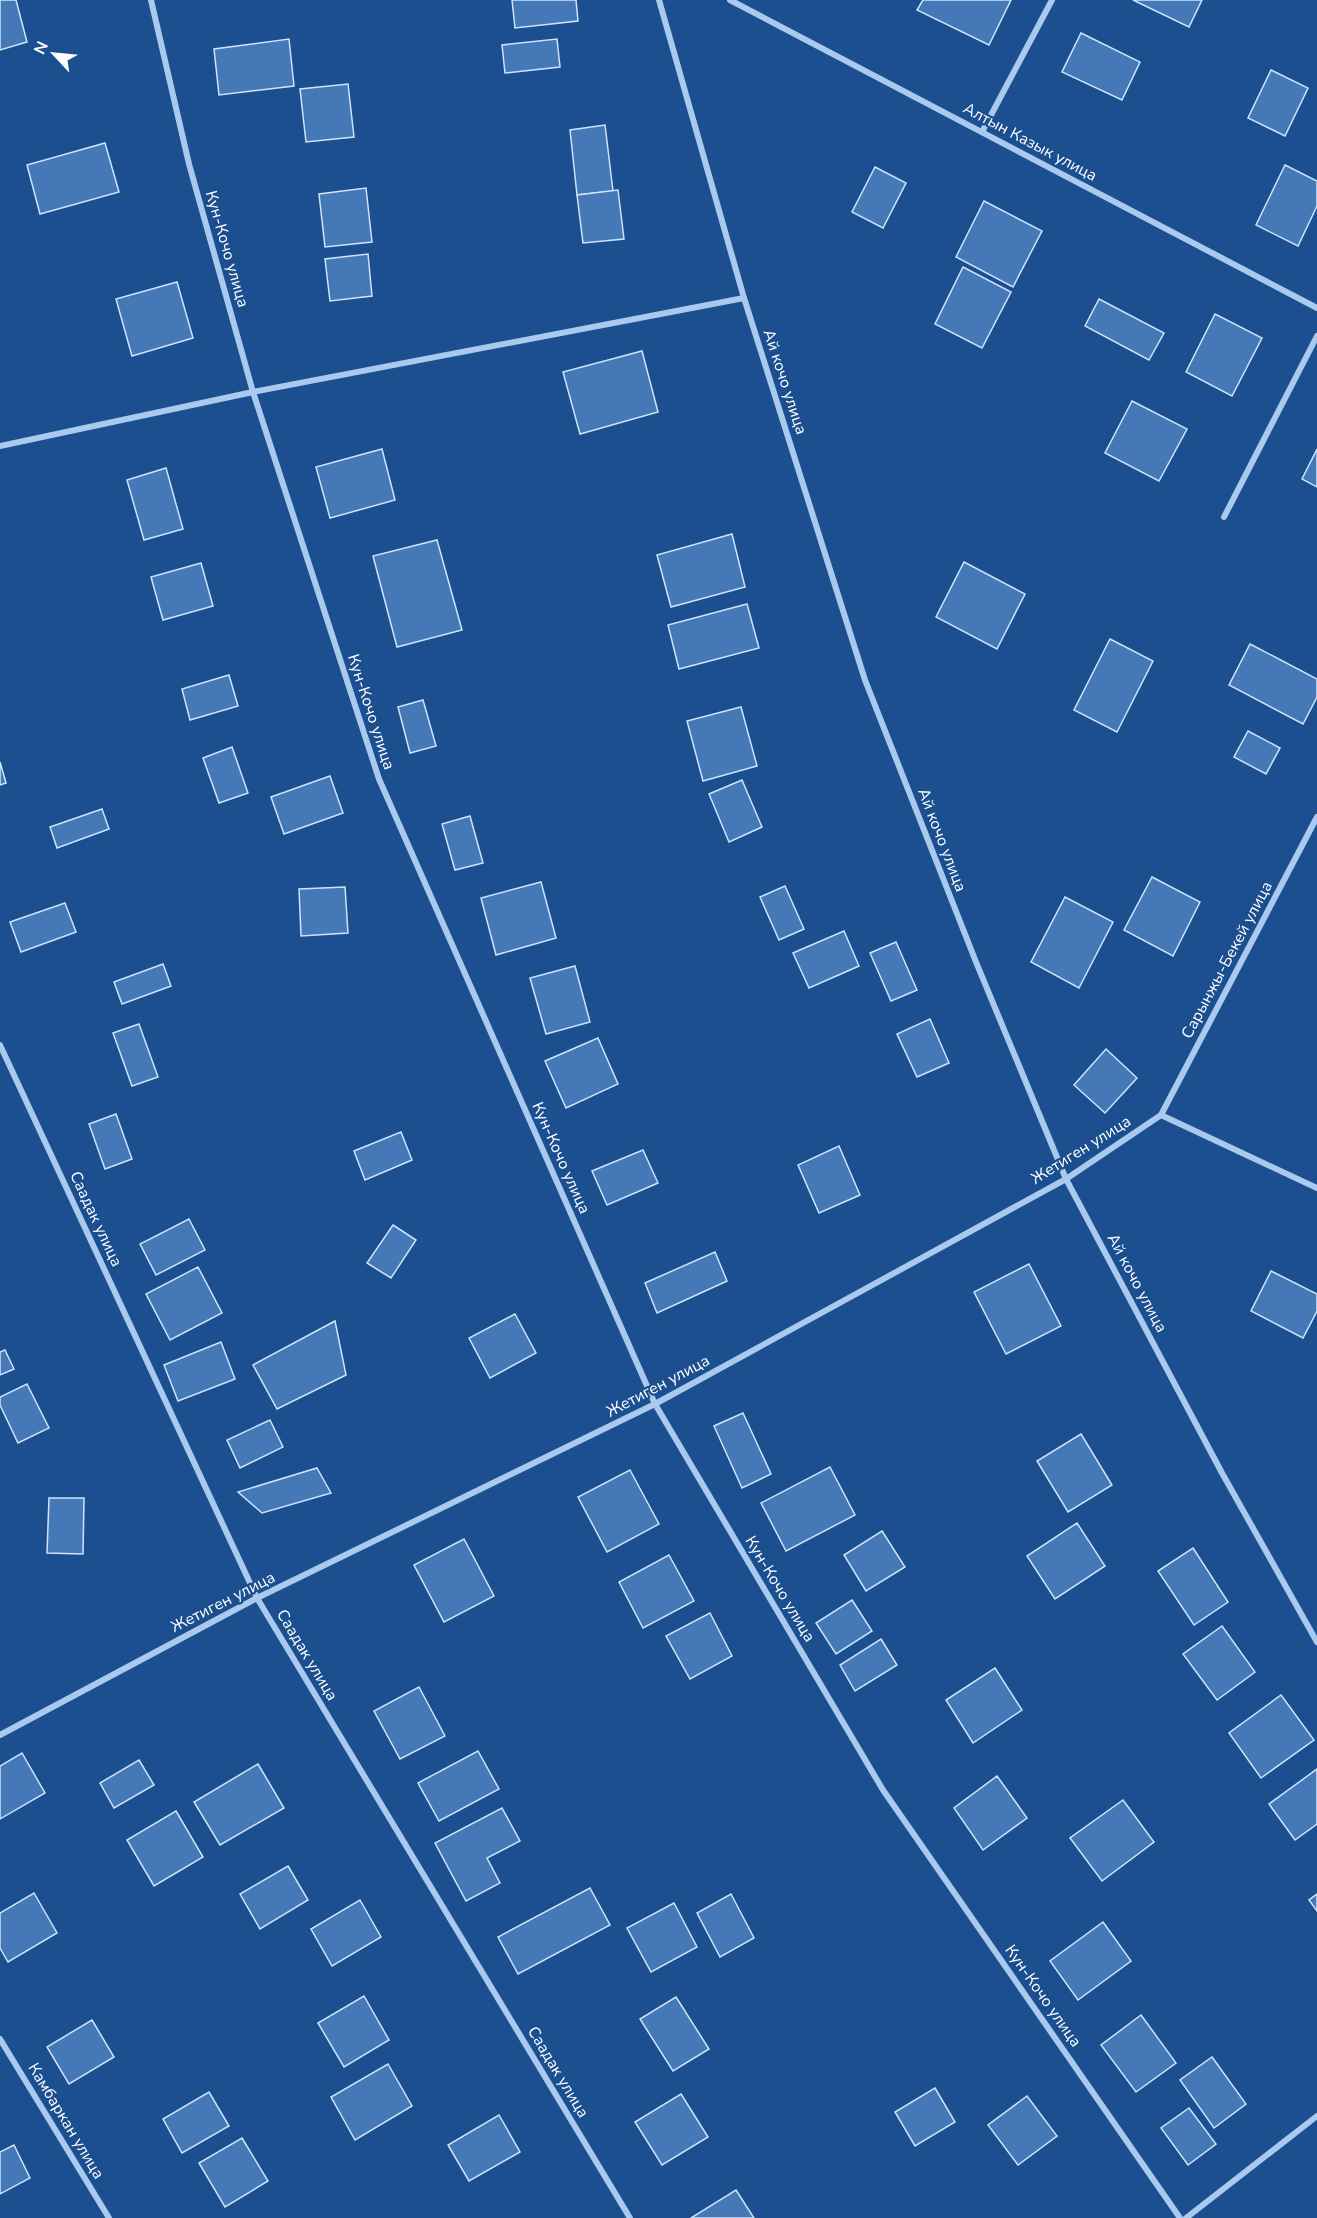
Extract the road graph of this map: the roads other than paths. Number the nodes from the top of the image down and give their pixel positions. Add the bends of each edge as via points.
1 (151, 0) edge
2 (659, 0) edge
3 (730, 0) edge
4 (1052, 0) edge
5 (982, 132) junction
6 (744, 298) junction
7 (1317, 308) edge
8 (1317, 336) edge
9 (253, 392) junction
10 (0, 446) edge
11 (1224, 517) dead end
12 (1317, 817) edge
13 (0, 1045) edge
14 (1161, 1114) junction
15 (1066, 1179) junction
16 (1317, 1188) edge
17 (655, 1404) junction
18 (257, 1598) junction
19 (1317, 1642) edge
20 (0, 1735) edge
21 (0, 2038) edge
22 (1317, 2116) edge
23 (109, 2218) edge
24 (630, 2218) edge
25 (1180, 2218) edge
26 (1186, 2218) edge

1 - 9 street, Кун-Кочо улица via 189,164
2 - 6 street, Ай кочо улица
3 - 5 street, Алтын Казык улица
4 - 5 street
5 - 7 street, Алтын Казык улица
6 - 9 street
6 - 15 street, Ай кочо улица via 865,680
8 - 11 street
9 - 10 street
9 - 17 street, Кун-Кочо улица via 379,779
12 - 14 street, Сарынжы-Бекей улица
13 - 18 street, Саадак улица
14 - 15 street, Жетиген улица
14 - 16 street
15 - 17 street, Жетиген улица
15 - 19 street, Ай кочо улица via 1216,1462
17 - 18 street, Жетиген улица
17 - 25 street, Кун-Кочо улица via 883,1790
18 - 20 street, Жетиген улица
18 - 24 street, Саадак улица
21 - 23 street, Камбаркан улица
22 - 26 street

